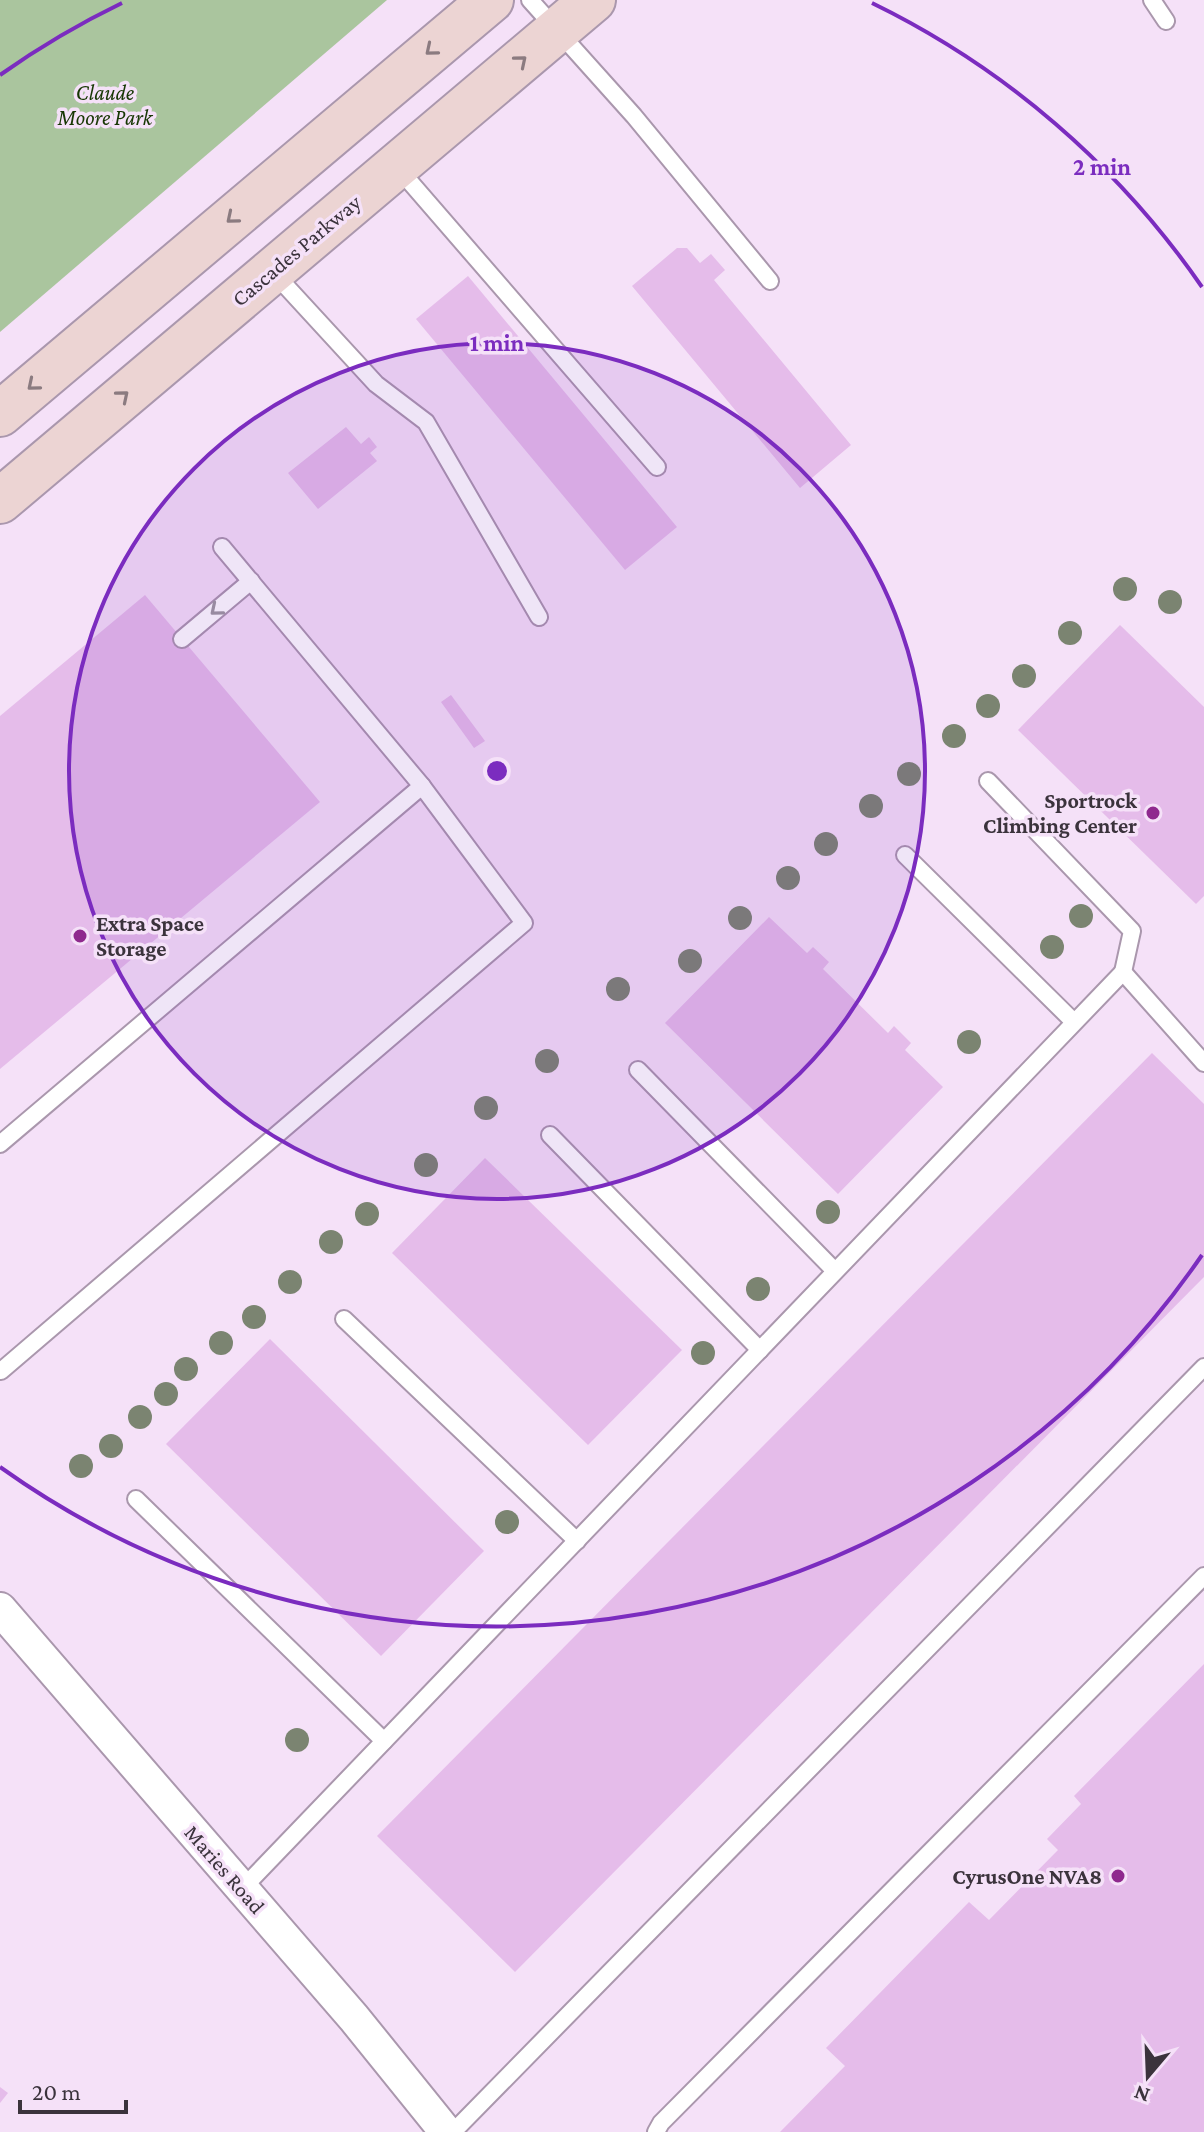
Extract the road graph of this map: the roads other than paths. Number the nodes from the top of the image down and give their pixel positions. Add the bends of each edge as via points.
1 (491, 0) edge
2 (593, 0) edge
3 (1152, 0) edge
4 (544, 15) edge
5 (1166, 21) dead end
6 (397, 166) junction
7 (272, 271) junction
8 (770, 281) dead end
9 (0, 414) edge
10 (657, 467) dead end
11 (0, 501) edge
12 (222, 547) dead end
13 (251, 581) junction
14 (539, 617) dead end
15 (182, 639) dead end
16 (988, 781) dead end
17 (422, 786) junction
18 (905, 855) dead end
19 (1123, 972) junction
20 (1074, 1022) junction
21 (1204, 1063) edge
22 (638, 1070) dead end
23 (550, 1135) dead end
24 (0, 1144) edge
25 (835, 1271) junction
26 (344, 1319) dead end
27 (760, 1350) junction
28 (1204, 1367) edge
29 (1, 1371) edge
30 (136, 1499) dead end
31 (577, 1541) junction
32 (1204, 1576) edge
33 (0, 1609) edge
34 (384, 1741) junction
35 (242, 1889) junction
36 (446, 2132) edge
37 (453, 2132) edge
38 (656, 2132) edge

1 -> 9 main road
2 - 4 main road, Cascades Parkway
3 - 5 lane
6 -> 4 main road, Cascades Parkway
4 - 8 lane
6 - 7 main road, Cascades Parkway
6 - 10 lane
11 -> 7 main road, Cascades Parkway
7 - 14 lane via 376,384 426,422
12 - 13 lane
13 -> 15 lane
13 - 17 lane
16 - 19 lane via 1132,931
17 - 24 lane
17 - 29 lane via 524,923
18 - 20 lane
19 - 20 lane
19 - 21 lane
20 - 25 lane
22 - 25 lane
23 - 27 lane
25 - 27 lane
26 - 31 lane
27 - 31 lane
28 - 37 lane
30 - 34 lane
31 - 34 lane
32 - 38 lane
33 - 35 street, Maries Road
34 - 35 lane
35 - 36 street, Maries Road

